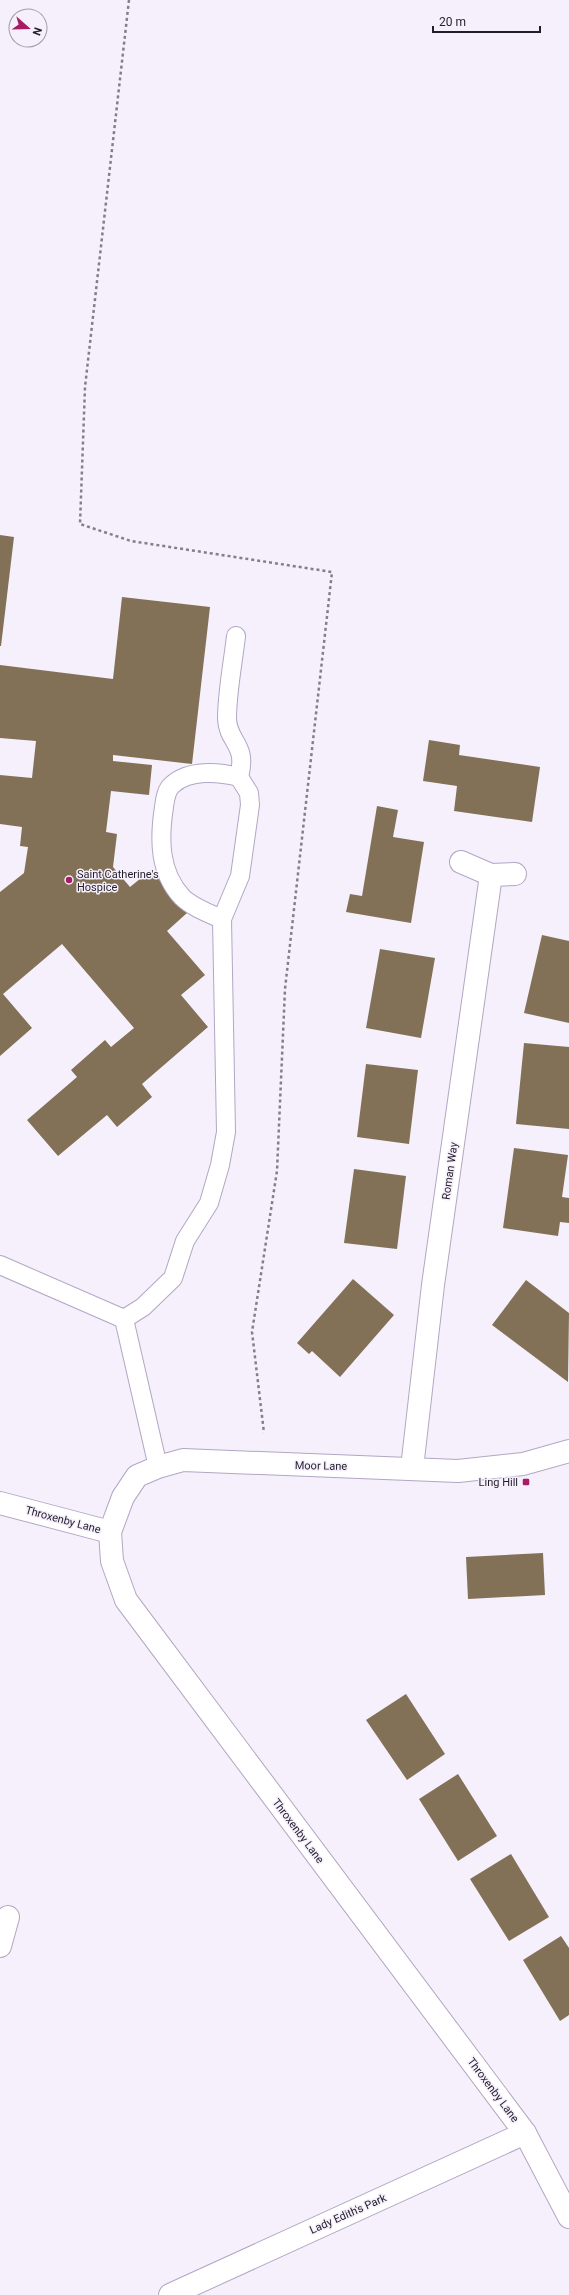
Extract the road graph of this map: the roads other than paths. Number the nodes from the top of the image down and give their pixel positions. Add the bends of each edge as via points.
1 (236, 636) dead end
2 (239, 777) junction
3 (461, 862) dead end
4 (515, 874) dead end
5 (491, 875) junction
6 (222, 919) junction
7 (0, 1265) edge
8 (124, 1320) junction
9 (569, 1451) edge
10 (158, 1467) junction
11 (412, 1468) junction
12 (0, 1503) edge
13 (110, 1532) junction
14 (8, 1917) dead end
15 (0, 1946) edge
16 (525, 2133) junction
17 (569, 2218) edge
18 (170, 2295) edge

1 - 2 lane via 227,721 242,754 243,763
2 - 6 lane via 249,792 250,805 240,876
2 - 6 lane via 220,772 199,774 186,777 172,785 166,795 161,829 163,862 168,878 182,897
3 - 5 street
4 - 5 street
5 - 11 street, Roman Way via 434,1285
6 - 8 lane via 226,1132 220,1165 209,1203 185,1241 173,1278 143,1307
7 - 8 lane
8 - 10 lane
9 - 11 street, Moor Lane via 523,1464 458,1471
10 - 11 street, Moor Lane via 182,1460
10 - 13 street, Moor Lane via 137,1476 123,1497
12 - 13 street, Throxenby Lane
13 - 16 street, Throxenby Lane via 112,1561 126,1600
14 - 15 street
16 - 17 street, Throxenby Lane
16 - 18 street, Lady Edith's Park

